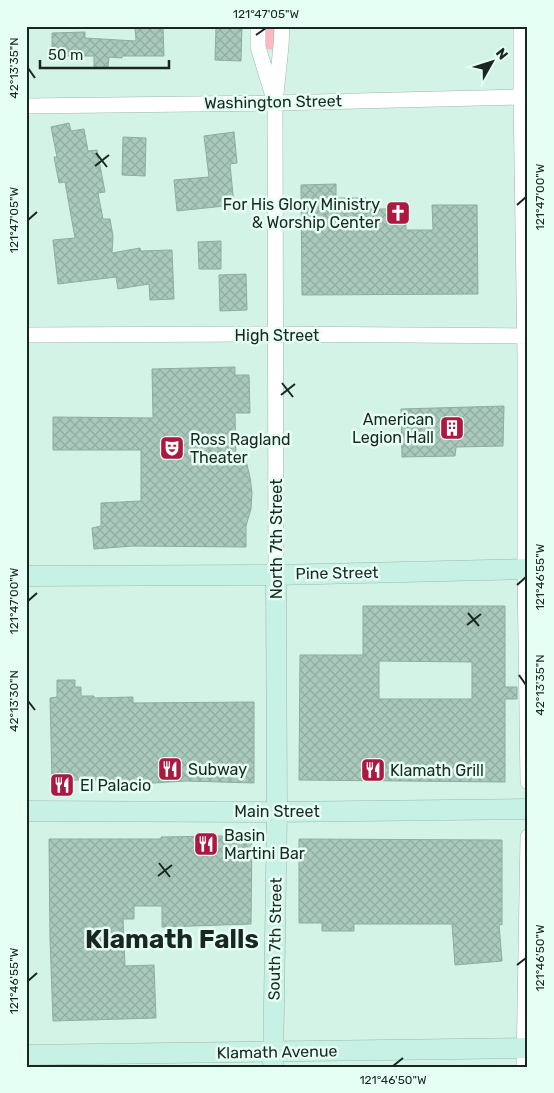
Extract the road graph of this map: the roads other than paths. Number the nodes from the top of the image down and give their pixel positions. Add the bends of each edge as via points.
1 (258, 26) edge
2 (282, 26) edge
3 (521, 26) edge
4 (521, 98) junction
5 (275, 103) junction
6 (26, 106) edge
7 (275, 334) junction
8 (26, 336) edge
9 (526, 336) edge
10 (526, 569) edge
11 (276, 575) junction
12 (26, 576) edge
13 (528, 782) edge
14 (528, 809) edge
15 (26, 812) edge
16 (277, 812) junction
17 (528, 837) edge
18 (525, 1054) edge
19 (26, 1055) edge
20 (273, 1059) edge

1 - 5 street via 258,47
2 - 5 street, North 7th Street
3 - 4 street
4 - 5 street, Washington Street
4 - 9 street
5 - 6 street, Washington Street
5 - 7 street, North 7th Street
7 - 8 street, High Street
7 - 9 street, High Street
7 - 11 street, North 7th Street
9 - 10 street
10 - 11 main road, Pine Street
10 - 13 street
11 - 12 main road, Pine Street
11 - 16 main road, North 7th Street
14 - 16 main road, Main Street
15 - 16 main road, Main Street
16 - 20 main road, South 7th Street
17 - 18 street
18 - 20 main road, Klamath Avenue
19 - 20 main road, Klamath Avenue

